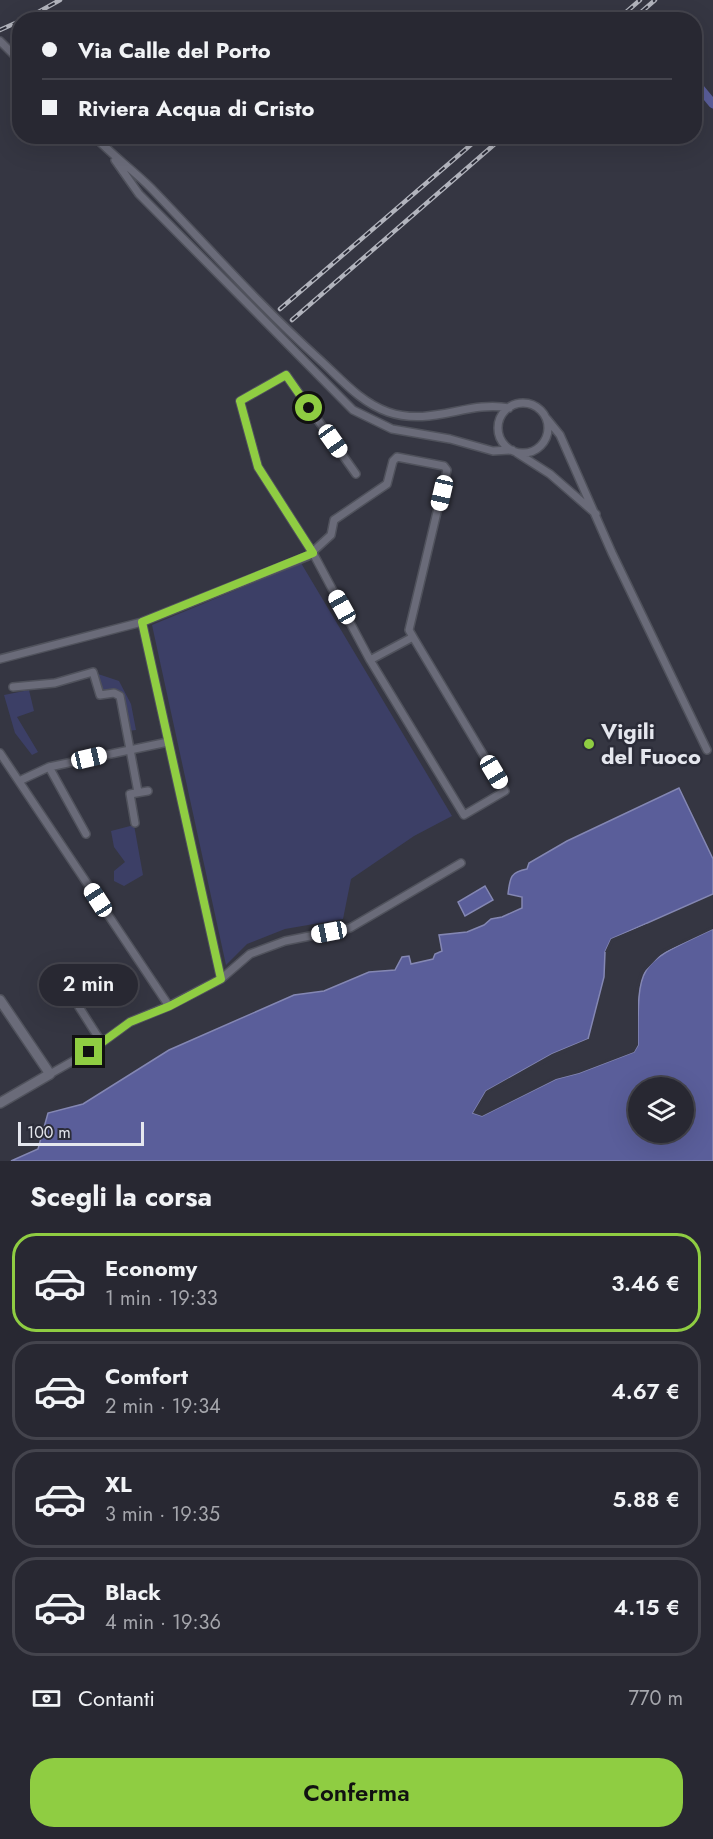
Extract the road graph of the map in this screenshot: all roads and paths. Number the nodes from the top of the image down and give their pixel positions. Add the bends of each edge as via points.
1 (0, 41) edge
2 (12, 53) edge
3 (101, 144) edge
4 (108, 151) junction
5 (509, 408) junction
6 (547, 419) junction
7 (514, 451) junction
8 (356, 474) dead end
9 (597, 515) junction
10 (313, 553) junction
11 (142, 622) junction
12 (414, 637) junction
13 (0, 659) edge
14 (370, 660) junction
15 (13, 687) dead end
16 (168, 742) junction
17 (129, 748) junction
18 (707, 750) dead end
19 (0, 753) edge
20 (49, 767) junction
21 (19, 781) junction
22 (148, 791) dead end
23 (138, 792) junction
24 (135, 822) dead end
25 (86, 834) dead end
26 (461, 862) dead end
27 (221, 979) junction
28 (170, 1006) junction
29 (2, 1007) edge
30 (79, 1007) dead end
31 (102, 1042) junction
32 (50, 1074) junction
33 (0, 1103) edge

1 - 2 street
3 - 4 street
4 - 5 street via 148,186 280,324 363,400 389,412 419,417 496,405
4 - 7 street via 139,194 353,410 392,429 493,451
5 - 6 street via 519,403 531,404 541,409
5 - 7 street via 498,427 500,438
6 - 7 street via 549,433 543,445 531,453
6 - 9 street via 560,435
7 - 9 street via 550,474
8 - 10 street via 286,375 240,401 258,467
9 - 18 street
10 - 11 street
10 - 12 street via 332,535 334,520 387,484 397,457 444,466 447,470 409,630
10 - 14 street
11 - 13 street
11 - 16 street
12 - 14 street
12 - 14 street via 505,791 464,815
15 - 17 street via 55,683 93,672 100,694 120,696
16 - 17 street
16 - 27 street
17 - 20 street
17 - 23 street
19 - 21 street
20 - 21 street
20 - 25 street
21 - 28 street
22 - 23 street
23 - 24 street via 130,794
26 - 27 street via 350,928 285,941 250,954
27 - 28 street
28 - 31 street via 130,1022
29 - 32 street
30 - 31 street
31 - 32 street
32 - 33 street

